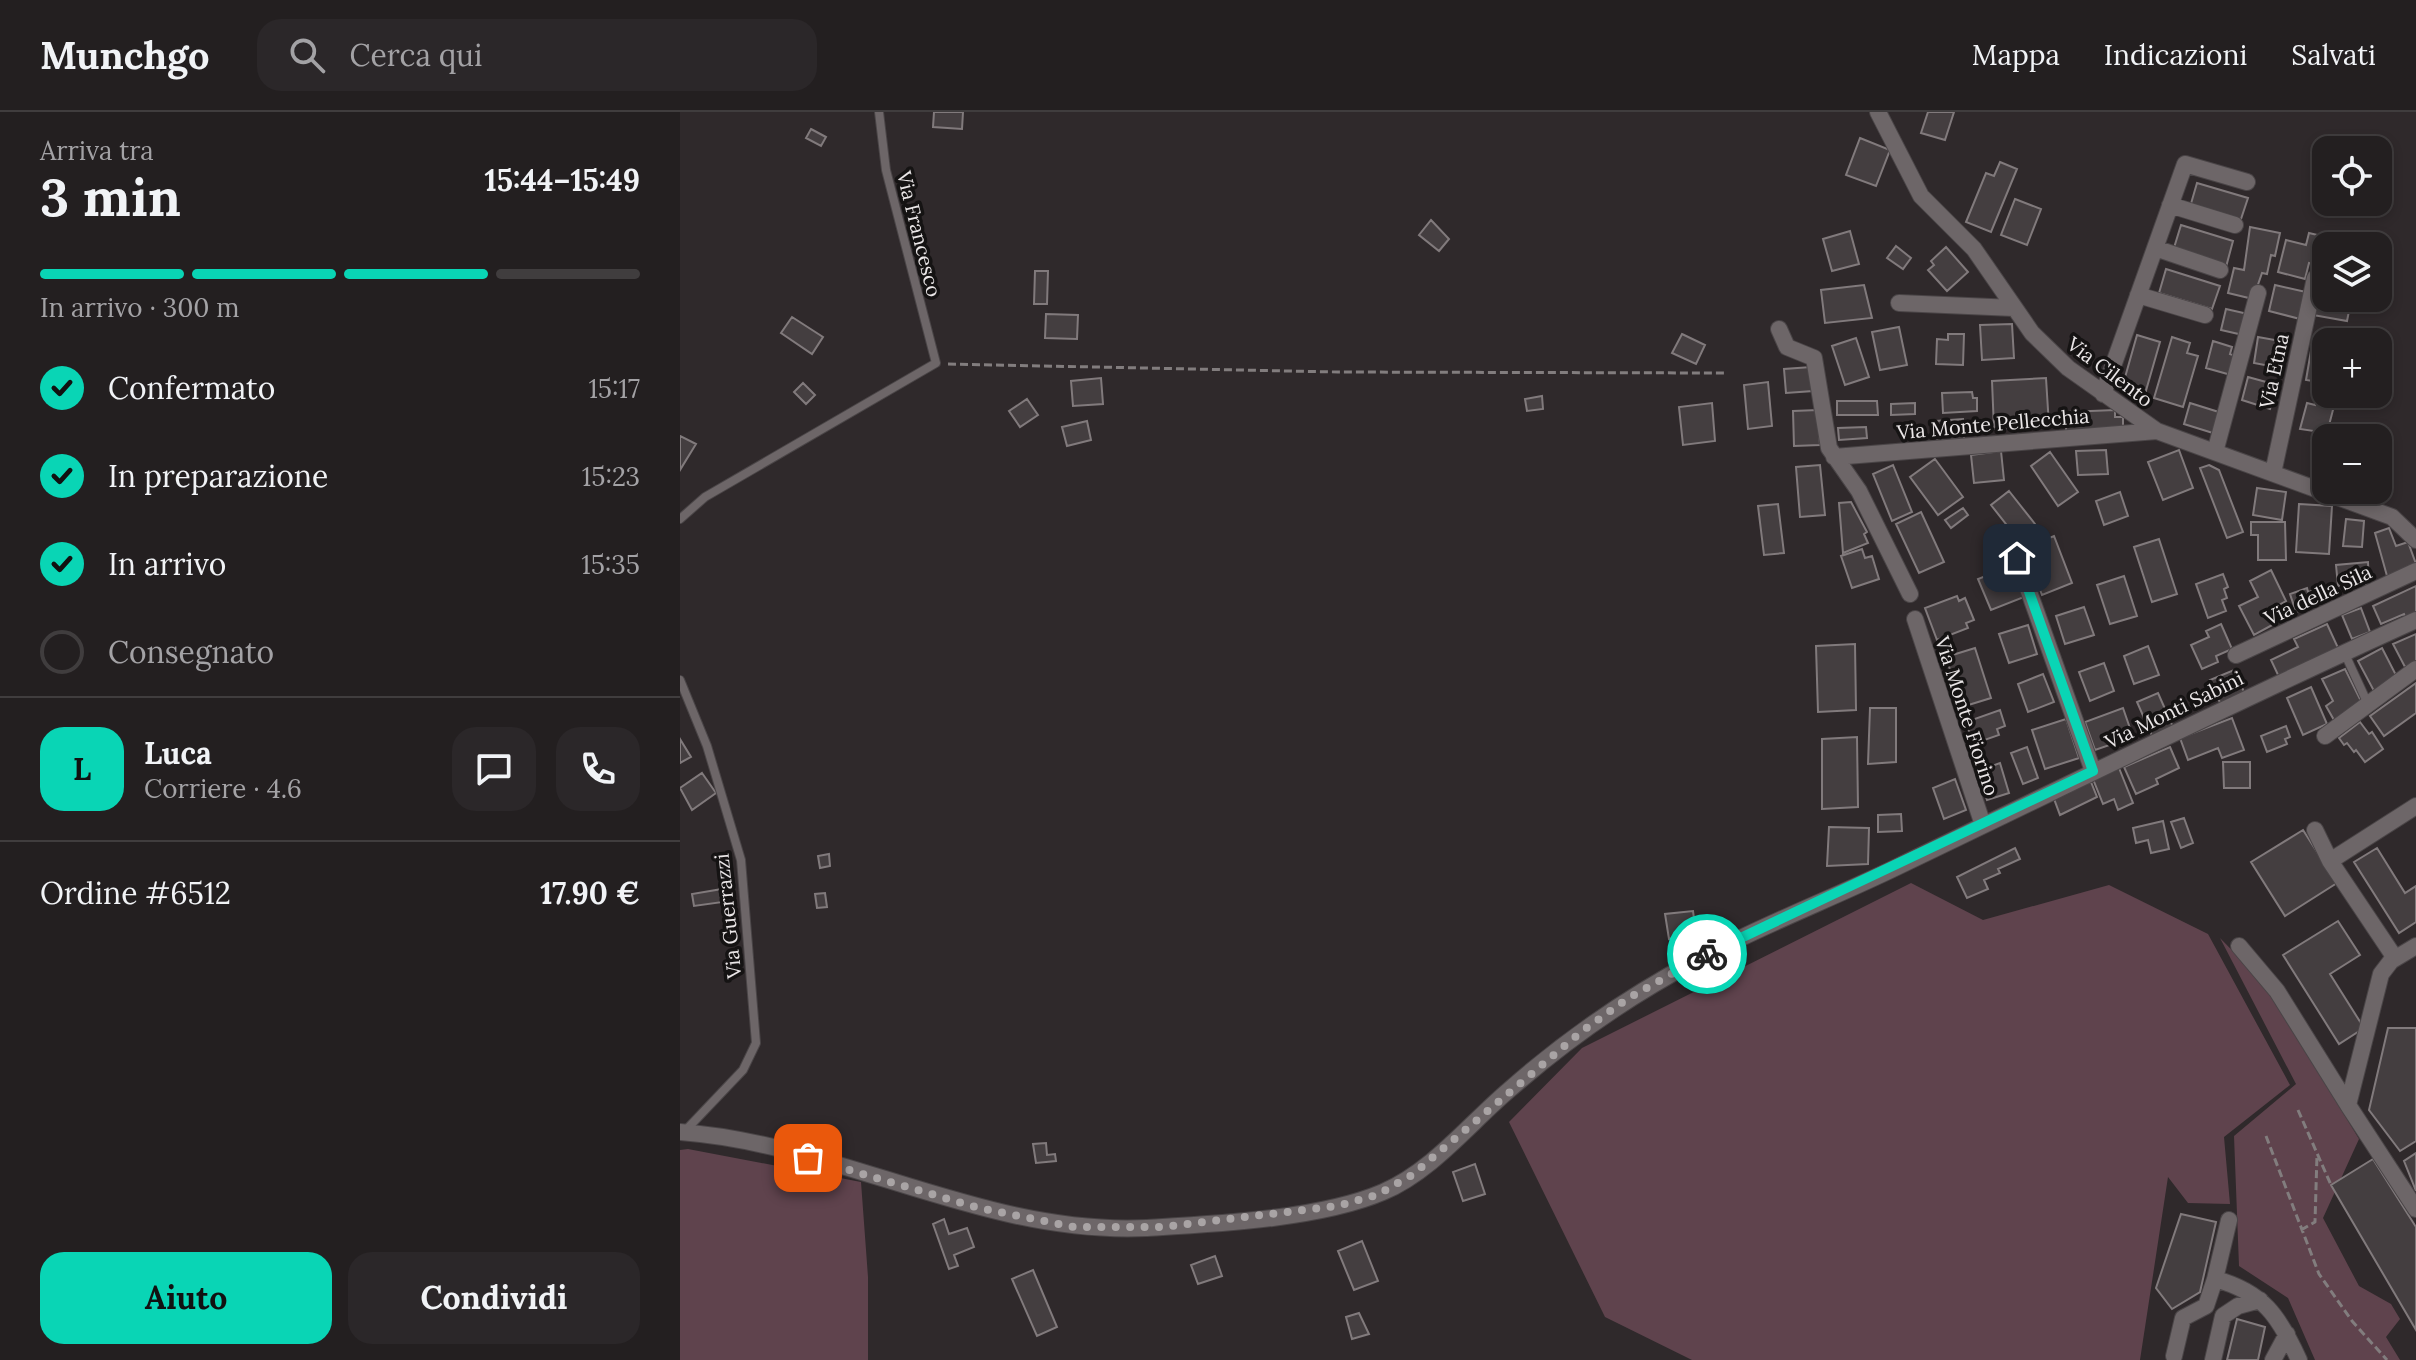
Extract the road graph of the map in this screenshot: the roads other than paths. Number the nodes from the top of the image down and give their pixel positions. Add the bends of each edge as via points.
1 (879, 112) edge
2 (1878, 112) edge
3 (2247, 182) dead end
4 (2170, 205) junction
5 (2235, 225) dead end
6 (2155, 248) junction
7 (2220, 270) dead end
8 (2312, 292) edge
9 (2258, 293) dead end
10 (2138, 295) junction
11 (1899, 303) dead end
12 (2014, 308) junction
13 (2205, 315) dead end
14 (1779, 329) dead end
15 (2103, 394) junction
16 (2157, 431) junction
17 (2215, 452) junction
18 (1834, 457) junction
19 (2273, 473) junction
20 (680, 519) edge
21 (2416, 540) edge
22 (2017, 558) dead end
23 (2416, 571) edge
24 (1910, 594) dead end
25 (1915, 619) dead end
26 (2416, 620) edge
27 (2344, 652) junction
28 (2236, 655) dead end
29 (2416, 669) edge
30 (680, 680) edge
31 (2368, 704) junction
32 (2325, 736) dead end
33 (2093, 771) junction
34 (2416, 806) edge
35 (1983, 825) junction
36 (2315, 830) dead end
37 (2330, 861) junction
38 (2239, 946) dead end
39 (2416, 946) edge
40 (2395, 958) junction
41 (2348, 1105) junction
42 (682, 1132) edge
43 (2416, 1209) edge
44 (2229, 1220) dead end
45 (2215, 1279) junction
46 (2260, 1300) junction
47 (2287, 1334) junction
48 (2174, 1356) dead end
49 (2213, 1360) edge
50 (2273, 1360) edge
51 (2299, 1360) edge

1 - 20 lane, Via Francesco via 886,170 936,363 705,497
2 - 12 street, Via Cilento via 1916,189 1974,249
3 - 4 street via 2185,164
4 - 5 street
4 - 6 street
6 - 7 street
6 - 10 street
8 - 19 street, Via Etna
9 - 17 street
10 - 13 street
10 - 15 street
11 - 12 street
12 - 15 street, Via Cilento via 2040,342
14 - 18 street via 1787,347 1809,353 1815,361 1826,438
15 - 16 street, Via Cilento
16 - 17 street, Via Cilento
16 - 18 street, Via Monte Pellecchia
17 - 19 street, Via Cilento
18 - 24 street via 1859,491
19 - 21 street, Via Cilento via 2392,517
22 - 33 street
23 - 28 street, Via della Sila
25 - 35 street, Via Monte Fiorino
26 - 27 street, Via Monti Sabini
27 - 31 lane
27 - 33 street, Via Monti Sabini
29 - 31 street
30 - 42 lane, Via Guerrazzi via 707,746 741,860 756,1043 743,1070
31 - 32 street
33 - 35 street, Via Monti Sabini
34 - 37 street
35 - 42 street, Via Monti Sabini via 1664,977 1558,1049 1412,1175 1377,1195 1337,1206 1162,1227 1074,1227 979,1208 752,1143
36 - 37 street
37 - 40 street
38 - 41 street via 2277,991
39 - 40 street
40 - 41 street via 2377,984
41 - 43 street
44 - 45 street
45 - 46 street
45 - 48 street via 2206,1306 2183,1318
46 - 47 street
46 - 49 street via 2223,1316
47 - 50 street
47 - 51 street

